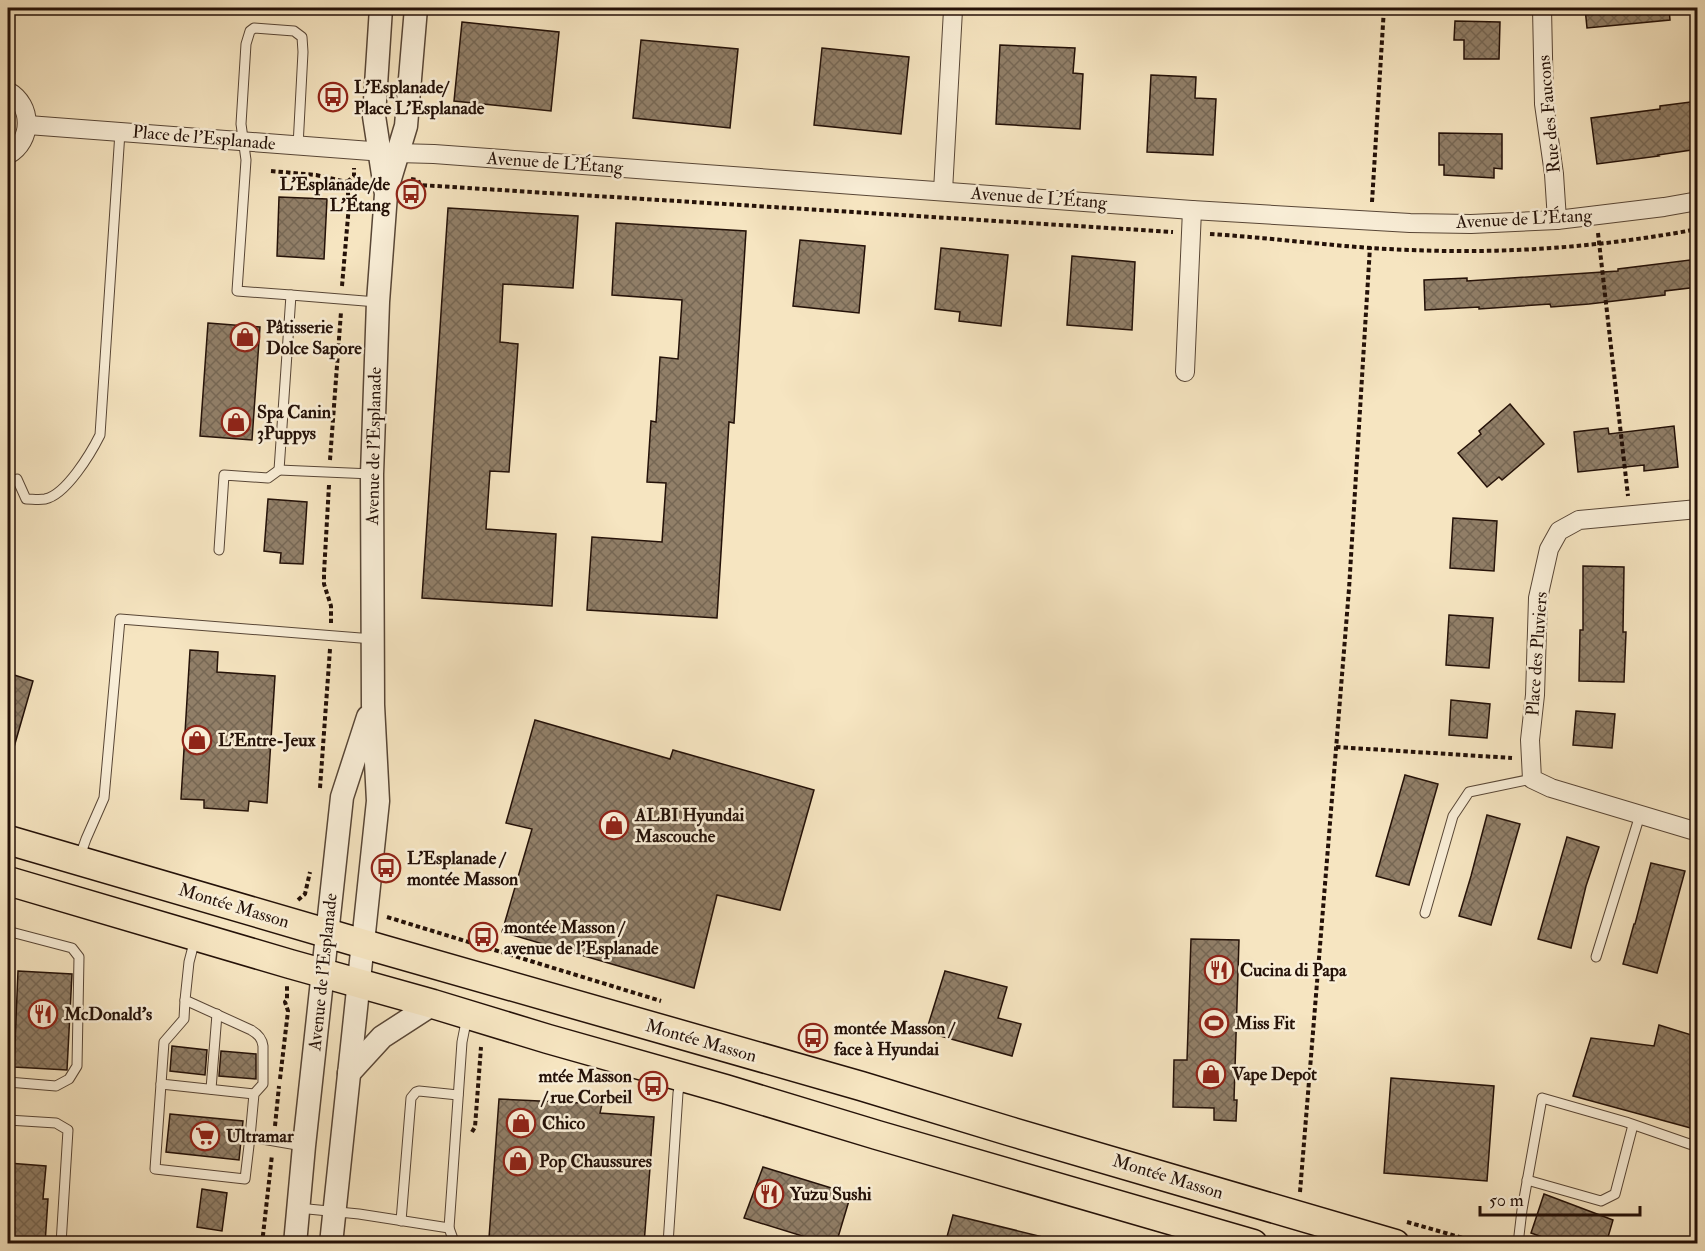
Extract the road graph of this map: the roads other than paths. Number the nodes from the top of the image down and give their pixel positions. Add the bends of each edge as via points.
1 (381, 8) edge
2 (416, 8) edge
3 (1542, 8) edge
4 (952, 10) dead end
5 (8, 91) edge
6 (28, 124) junction
7 (120, 132) junction
8 (244, 142) junction
9 (298, 146) junction
10 (389, 153) junction
11 (8, 155) edge
12 (943, 191) junction
13 (1698, 201) edge
14 (1192, 210) junction
15 (1557, 220) junction
16 (291, 294) junction
17 (378, 302) junction
18 (1185, 372) dead end
19 (279, 470) junction
20 (372, 474) junction
21 (17, 479) dead end
22 (1698, 509) edge
23 (219, 550) dead end
24 (373, 639) junction
25 (373, 705) junction
26 (1532, 779) junction
27 (1640, 814) junction
28 (1698, 832) edge
29 (8, 840) edge
30 (79, 861) junction
31 (13, 887) edge
32 (1425, 913) dead end
33 (327, 933) junction
34 (8, 934) edge
35 (196, 937) junction
36 (363, 944) junction
37 (1596, 957) dead end
38 (323, 973) junction
39 (358, 982) junction
40 (185, 1000) junction
41 (433, 1004) junction
42 (217, 1014) junction
43 (468, 1015) junction
44 (349, 1073) junction
45 (682, 1077) junction
46 (8, 1082) edge
47 (161, 1084) junction
48 (211, 1089) junction
49 (255, 1094) junction
50 (458, 1095) junction
51 (8, 1120) edge
52 (1633, 1125) junction
53 (250, 1137) junction
54 (304, 1146) junction
55 (1698, 1147) edge
56 (1527, 1180) junction
57 (298, 1208) junction
58 (334, 1211) junction
59 (401, 1221) junction
60 (449, 1228) junction
61 (1398, 1232) edge
62 (61, 1244) edge
63 (295, 1244) edge
64 (331, 1244) edge
65 (458, 1244) edge
66 (668, 1244) edge
67 (1253, 1244) edge
68 (1518, 1244) edge

1 - 10 street, Avenue de l'Esplanade via 374,116
2 - 10 street, Avenue de l'Esplanade via 406,126
3 - 15 street, Rue des Faucons via 1544,104
4 - 12 street
5 - 6 street via 20,101
6 - 7 street, Place de l'Esplanade
6 - 11 street via 20,146
7 - 8 street, Place de l'Esplanade
7 - 21 lane via 100,435 90,456 60,493 46,499 26,499
8 - 9 street, Place de l'Esplanade
8 - 9 lane via 247,36 254,28 268,29 294,31 302,38
8 - 16 lane via 237,291
9 - 10 street, Place de l'Esplanade
10 - 12 street, Avenue de L'Étang
10 - 17 street, Avenue de l'Esplanade
12 - 14 street, Avenue de L'Étang
13 - 15 street, Avenue de L'Étang
14 - 15 street, Avenue de L'Étang via 1410,223
14 - 18 street
16 - 17 lane
16 - 19 lane
17 - 20 street, Avenue de l'Esplanade
19 - 20 lane
19 - 23 lane via 268,478 224,475
20 - 24 street, Avenue de l'Esplanade
22 - 26 street, Place des Pluviers via 1579,520 1559,531 1549,549 1538,598 1530,740
24 - 25 street, Avenue de l'Esplanade
24 - 30 lane via 120,619 104,798
25 - 33 street, Avenue de l'Esplanade via 342,797
25 - 36 street, Avenue de l'Esplanade via 378,801
26 - 27 street
26 - 32 lane via 1469,792 1453,816
27 - 28 street
27 - 37 lane
29 - 30 main road, Montée Masson
30 - 33 main road, Montée Masson
31 - 35 main road
33 - 36 main road, Montée Masson
33 - 38 street, Avenue de l'Esplanade
34 - 46 lane via 72,948 79,957 76,1066 69,1079 56,1086
35 - 38 main road
35 - 40 lane
36 - 39 street, Avenue de l'Esplanade
36 - 61 main road, Montée Masson via 1299,1215
38 - 39 main road
38 - 54 street, Avenue de l'Esplanade
39 - 41 main road
39 - 44 street, Avenue de l'Esplanade
40 - 42 lane
40 - 47 lane via 184,1019 164,1041
41 - 43 main road
41 - 44 street via 382,1037
42 - 48 lane
42 - 49 lane via 255,1032 262,1041 263,1084
43 - 45 main road
43 - 50 lane
44 - 58 street, Avenue de l'Esplanade
45 - 66 lane
45 - 67 main road
47 - 48 lane
47 - 53 lane via 155,1169 245,1179
48 - 49 lane
49 - 53 lane
50 - 59 lane via 419,1091 411,1098
50 - 60 lane
51 - 62 lane via 56,1123 68,1130
52 - 55 lane
52 - 56 lane via 1615,1194 1601,1201
52 - 56 lane via 1542,1098
53 - 54 lane
54 - 57 street, Avenue de l'Esplanade
56 - 68 lane
57 - 58 lane
57 - 63 street, Avenue de l'Esplanade
58 - 59 lane
58 - 64 street, Avenue de l'Esplanade
59 - 60 lane
60 - 65 lane

